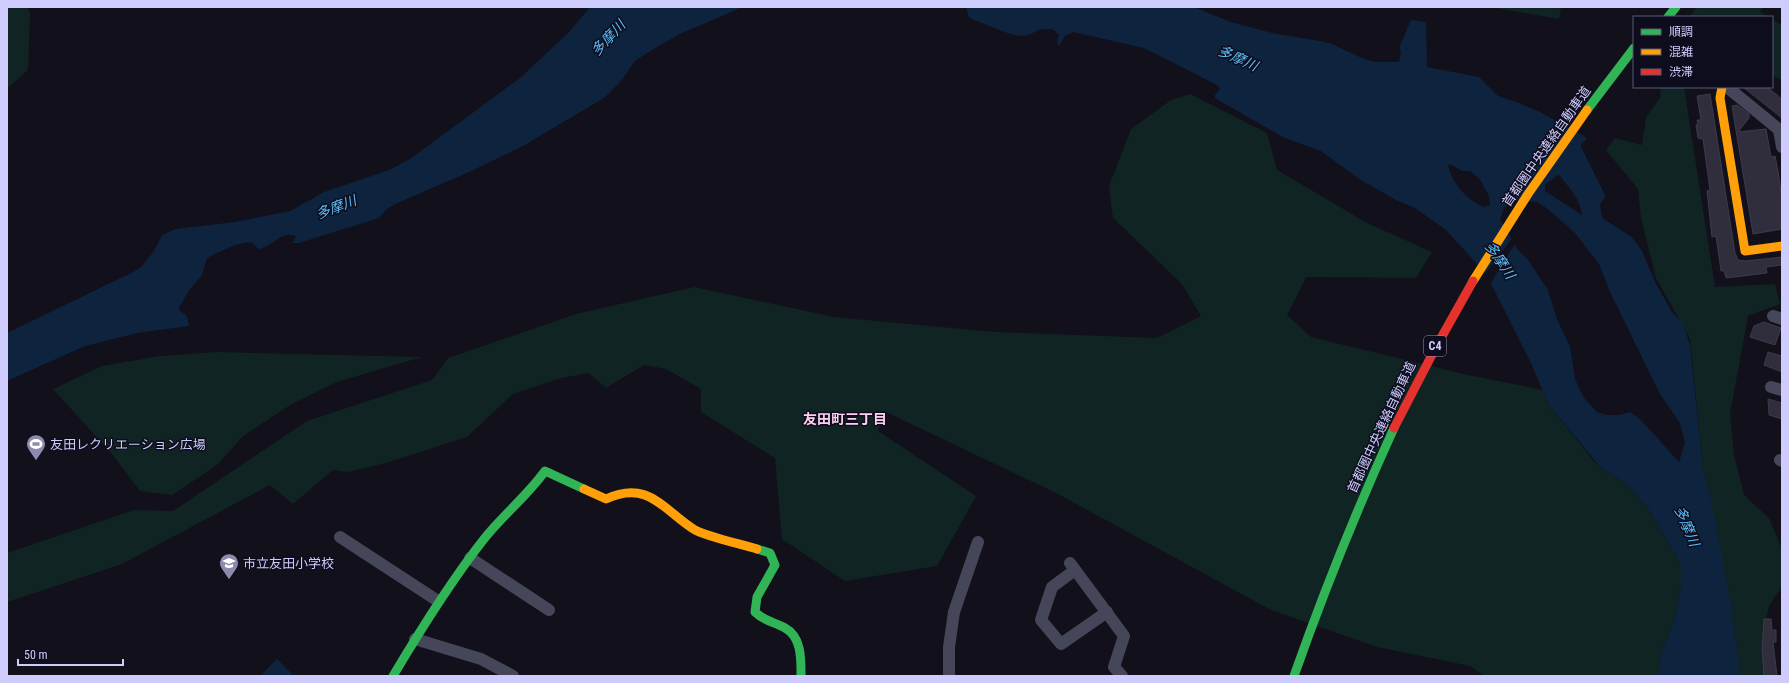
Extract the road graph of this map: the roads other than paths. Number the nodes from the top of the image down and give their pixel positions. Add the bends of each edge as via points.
1 (1667, 7) edge
2 (1676, 7) edge
3 (1659, 16) edge
4 (1669, 16) edge
5 (1633, 49) edge
6 (1633, 61) edge
7 (1722, 88) edge
8 (1728, 88) edge
9 (1781, 131) edge
10 (1782, 147) edge
11 (1782, 246) edge
12 (340, 537) dead end
13 (978, 542) dead end
14 (470, 558) junction
15 (438, 601) junction
16 (549, 610) dead end
17 (1107, 612) junction
18 (415, 639) junction
19 (393, 676) edge
20 (513, 676) edge
21 (801, 676) edge
22 (949, 676) edge
23 (1122, 676) edge
24 (1294, 676) edge
25 (1302, 676) edge

1 - 3 main road
2 - 4 main road
5 - 24 main road, 首都圏中央連絡自動車道 / C4 via 1518,207 1434,347 1379,460 1332,566
6 - 25 main road, 首都圏中央連絡自動車道 / C4 via 1562,157 1442,352 1390,456 1341,569
7 - 11 main road via 1720,98 1745,251
8 - 9 street
9 - 10 street
12 - 15 street
13 - 22 street via 954,612 949,648
14 - 15 main road
14 - 16 street
14 - 21 main road via 545,471 606,499 619,493 638,494 658,500 696,530 770,553 776,565 757,597 755,612 765,622 786,629 793,635 801,654
15 - 18 main road
17 - 17 street via 1073,567 1052,587 1041,620 1061,644
17 - 23 street via 1124,636 1114,667
18 - 19 main road
18 - 20 street via 481,659

